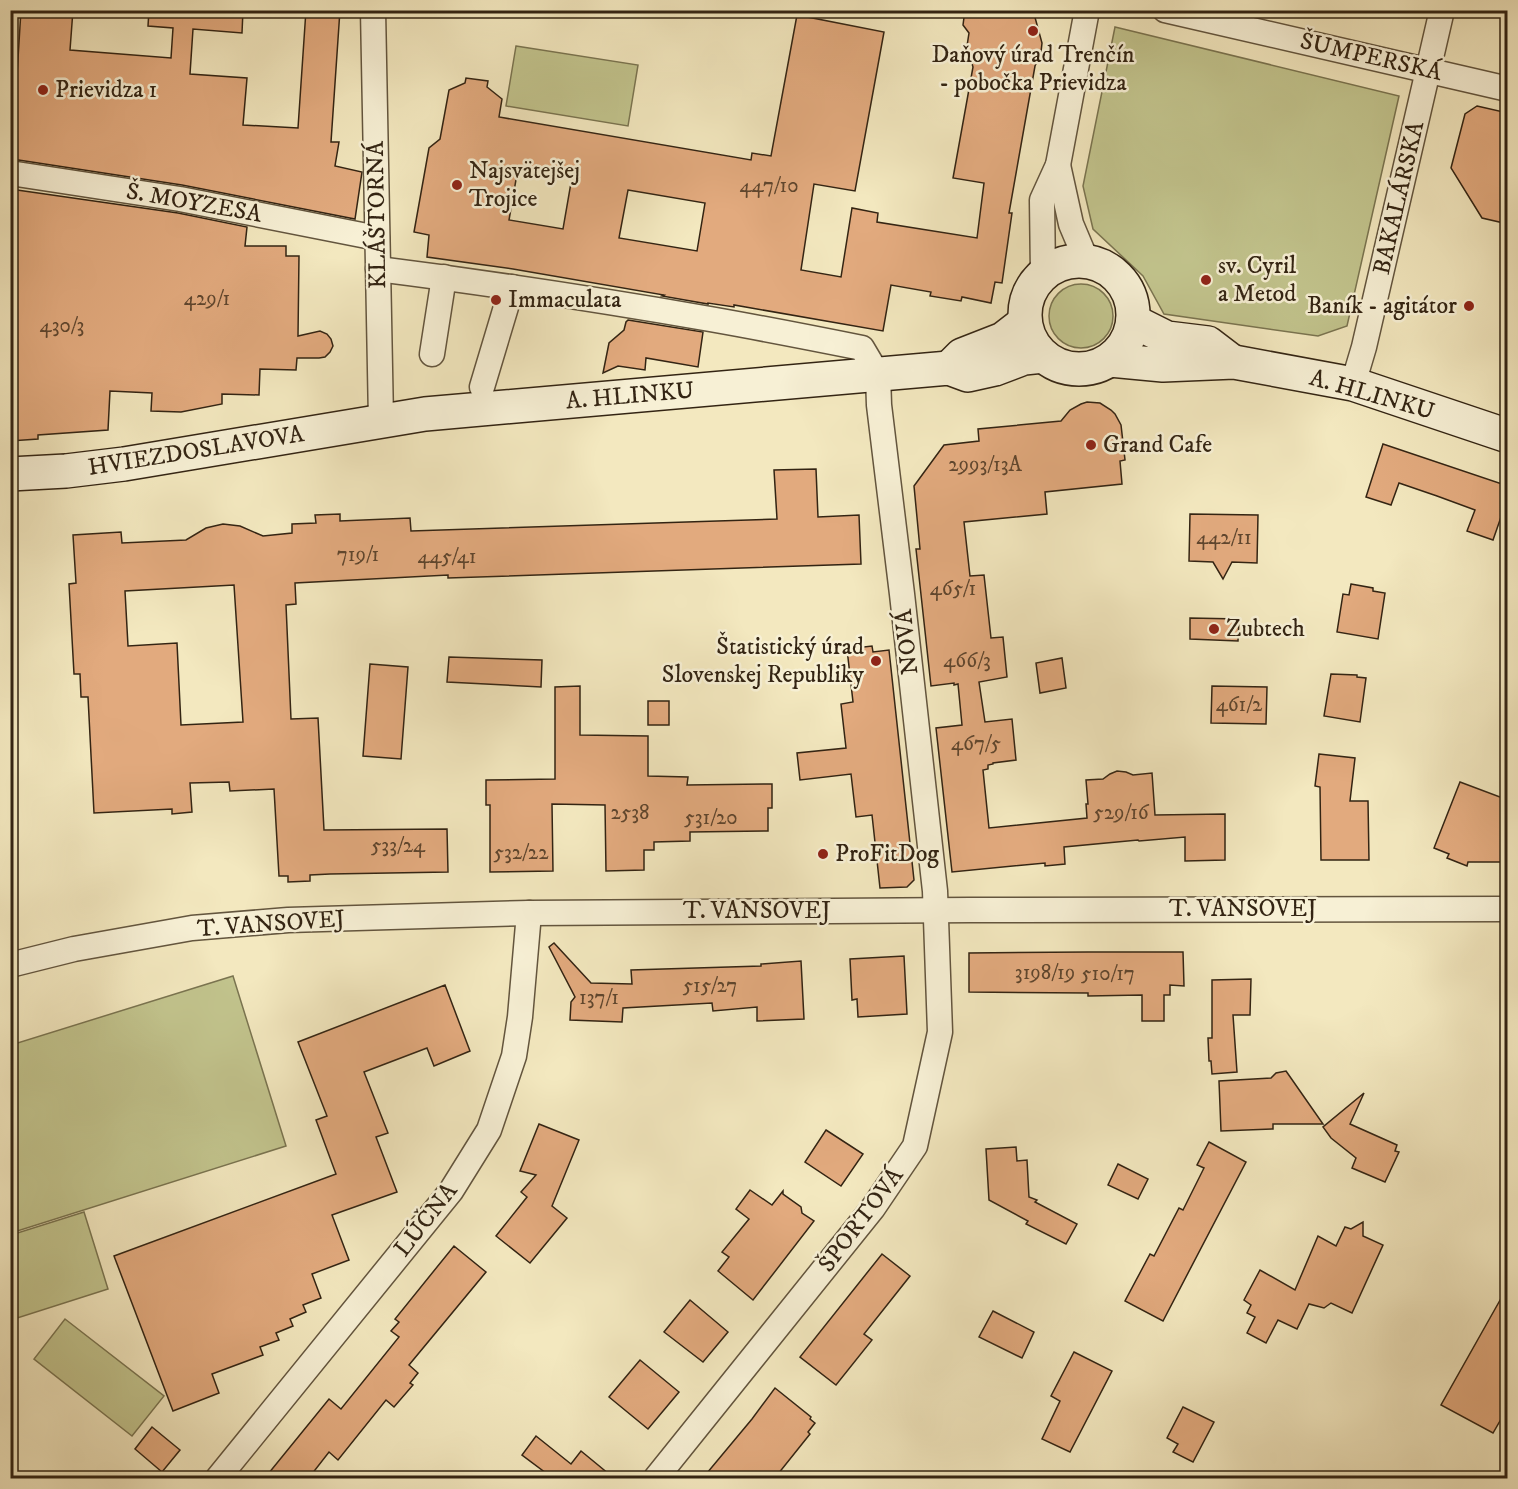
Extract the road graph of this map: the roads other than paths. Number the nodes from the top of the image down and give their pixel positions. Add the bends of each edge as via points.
1 (373, 10) edge
2 (1087, 10) edge
3 (1165, 10) edge
4 (1442, 10) edge
5 (1428, 70) junction
6 (1508, 88) edge
7 (1058, 165) junction
8 (10, 173) edge
9 (377, 238) junction
10 (1087, 262) junction
11 (378, 269) junction
12 (1043, 275) junction
13 (444, 277) junction
14 (512, 287) junction
15 (1133, 321) junction
16 (1025, 322) junction
17 (432, 354) dead end
18 (1043, 356) junction
19 (1110, 360) junction
20 (1234, 362) junction
21 (949, 368) junction
22 (878, 375) junction
23 (1353, 384) junction
24 (482, 387) dead end
25 (381, 420) junction
26 (1508, 436) edge
27 (10, 474) edge
28 (1508, 909) edge
29 (936, 910) junction
30 (529, 913) junction
31 (10, 964) edge
32 (218, 1479) edge
33 (656, 1479) edge

1 - 9 street, KLÁŠTORNÁ
2 - 7 street
3 - 5 street, ŠUMPERSKÁ
4 - 5 street, BAKALÁRSKA
5 - 6 street, ŠUMPERSKÁ
5 - 23 street, BAKALÁRSKA
7 - 10 street via 1071,224
7 - 12 street via 1042,200
8 - 9 street, Š. MOYZESA via 180,199
9 - 11 street, KLÁŠTORNÁ
10 - 12 street via 1063,263
10 - 15 street via 1109,270 1122,282 1132,303
11 - 13 street
11 - 25 street, KLÁŠTORNÁ
12 - 16 street via 1029,293
13 - 14 street
13 - 17 street
14 - 22 street via 862,348
14 - 24 street
15 - 19 street via 1125,344
15 - 20 street, A. HLINKU via 1167,338 1208,343
16 - 18 street via 1030,339
16 - 21 street via 1003,339 962,355
18 - 19 street, A. HLINKU via 1055,364 1076,369
18 - 21 street, A. HLINKU via 968,375
19 - 20 street, A. HLINKU via 1163,365
20 - 23 street, A. HLINKU
21 - 22 street, A. HLINKU
22 - 25 street, A. HLINKU via 436,412
22 - 29 street, NOVÁ
23 - 26 street, A. HLINKU
25 - 27 street, HVIEZDOSLAVOVA via 124,464
28 - 29 street, T. VANSOVEJ
29 - 30 street, T. VANSOVEJ
29 - 33 street, ŠPORTOVÁ via 940,1032 915,1146 873,1208
30 - 31 street, T. VANSOVEJ via 288,920 192,928
30 - 32 street, LÚČNA via 514,1056 489,1130 451,1191

